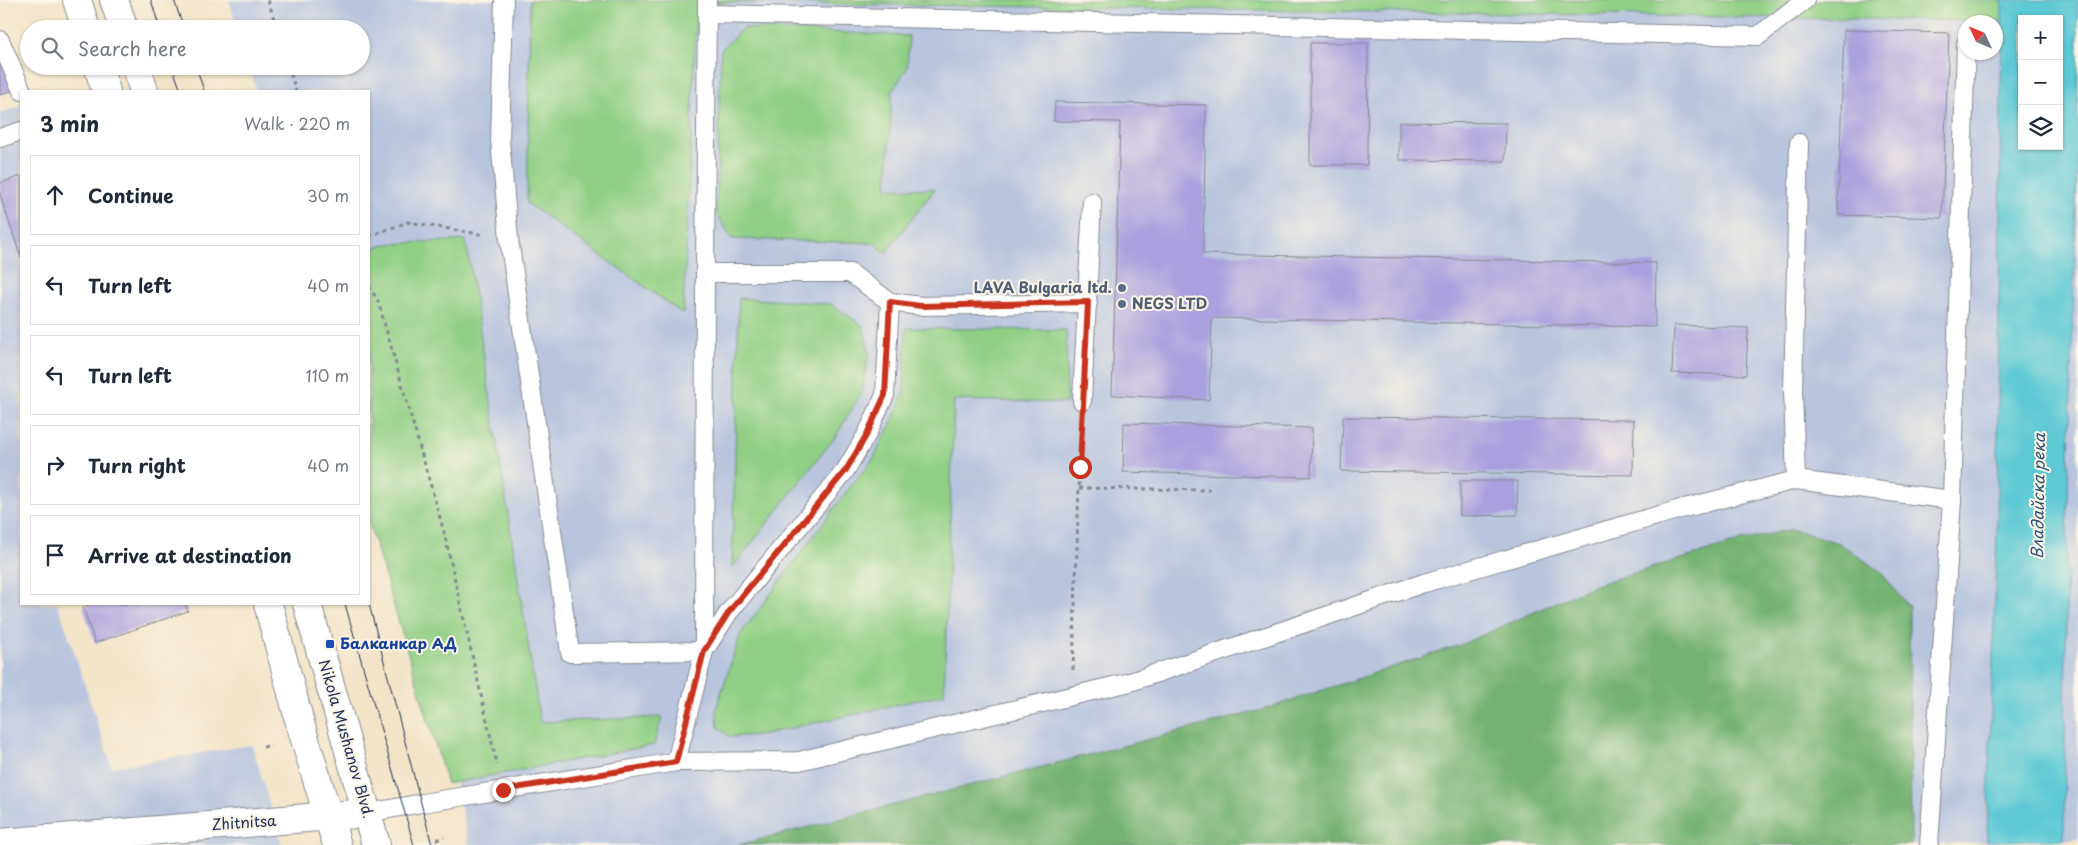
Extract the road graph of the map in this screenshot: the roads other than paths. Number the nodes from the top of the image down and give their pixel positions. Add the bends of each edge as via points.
1 (77, 0) edge
2 (114, 0) edge
3 (504, 0) edge
4 (1805, 0) edge
5 (707, 7) edge
6 (83, 20) edge
7 (121, 20) edge
8 (0, 40) edge
9 (1965, 60) edge
10 (101, 75) edge
11 (139, 75) edge
12 (22, 90) edge
13 (106, 90) edge
14 (144, 90) edge
15 (20, 131) edge
16 (0, 138) edge
17 (1799, 143) dead end
18 (1092, 202) dead end
19 (705, 272) junction
20 (890, 302) junction
21 (1088, 302) junction
22 (1082, 401) road end
23 (1796, 480) junction
24 (1952, 500) junction
25 (268, 605) edge
26 (307, 605) edge
27 (704, 651) junction
28 (676, 762) junction
29 (368, 813) junction
30 (328, 816) junction
31 (0, 844) edge
32 (337, 845) edge
33 (376, 845) edge
34 (1929, 845) edge

1 - 6 main road
2 - 7 main road
3 - 27 lane via 500,140 509,239 570,653
4 - 5 lane via 1758,36
5 - 19 lane
8 - 12 lane
9 - 24 lane
10 - 13 main road
11 - 14 main road
15 - 16 lane
17 - 23 lane via 1793,392
18 - 21 lane
19 - 20 lane via 850,273
19 - 27 lane
20 - 21 lane via 921,306
20 - 27 lane via 885,395 867,434 846,470 729,612
21 - 22 lane
23 - 24 lane
23 - 28 lane via 1677,510 1424,583 1130,682 799,761
24 - 34 lane
25 - 30 main road
26 - 29 main road, Nikola Mushanov Blvd.
27 - 28 lane
28 - 29 lane
29 - 30 main road, Zhitnitsa
29 - 33 main road, Nikola Mushanov Blvd.
30 - 31 main road, Zhitnitsa
30 - 32 main road

